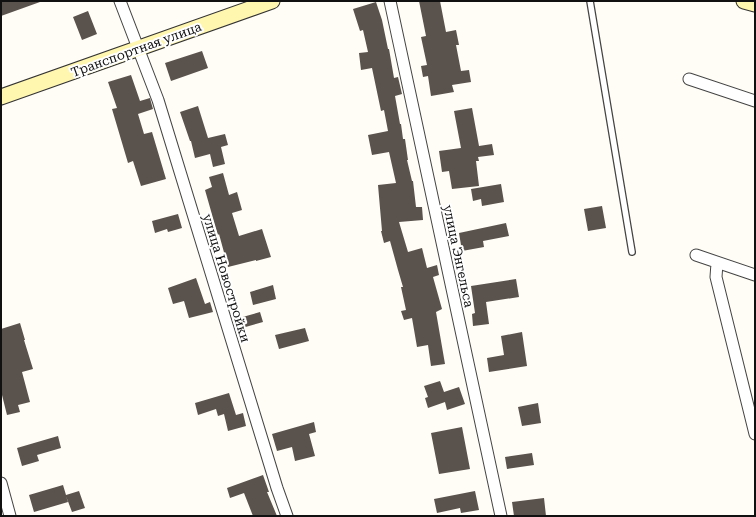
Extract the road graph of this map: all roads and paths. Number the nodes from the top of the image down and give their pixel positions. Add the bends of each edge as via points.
1 (120, 1) edge
2 (272, 1) edge
3 (390, 1) edge
4 (590, 1) edge
5 (744, 1) edge
6 (755, 4) edge
7 (138, 48) junction
8 (689, 78) dead end
9 (1, 97) edge
10 (755, 101) edge
11 (632, 252) dead end
12 (696, 255) dead end
13 (717, 263) junction
14 (755, 275) edge
15 (755, 434) edge
16 (1, 483) edge
17 (10, 516) edge
18 (287, 516) edge
19 (501, 516) edge

1 - 7 street, улица Новостройки
2 - 7 street, Транспортная улица
3 - 19 street, улица Энгельса
4 - 11 lane
5 - 6 street
7 - 9 street, Транспортная улица
7 - 18 street, улица Новостройки via 158,100
8 - 10 street
12 - 13 street
13 - 14 street
13 - 15 street via 716,277
16 - 17 street

